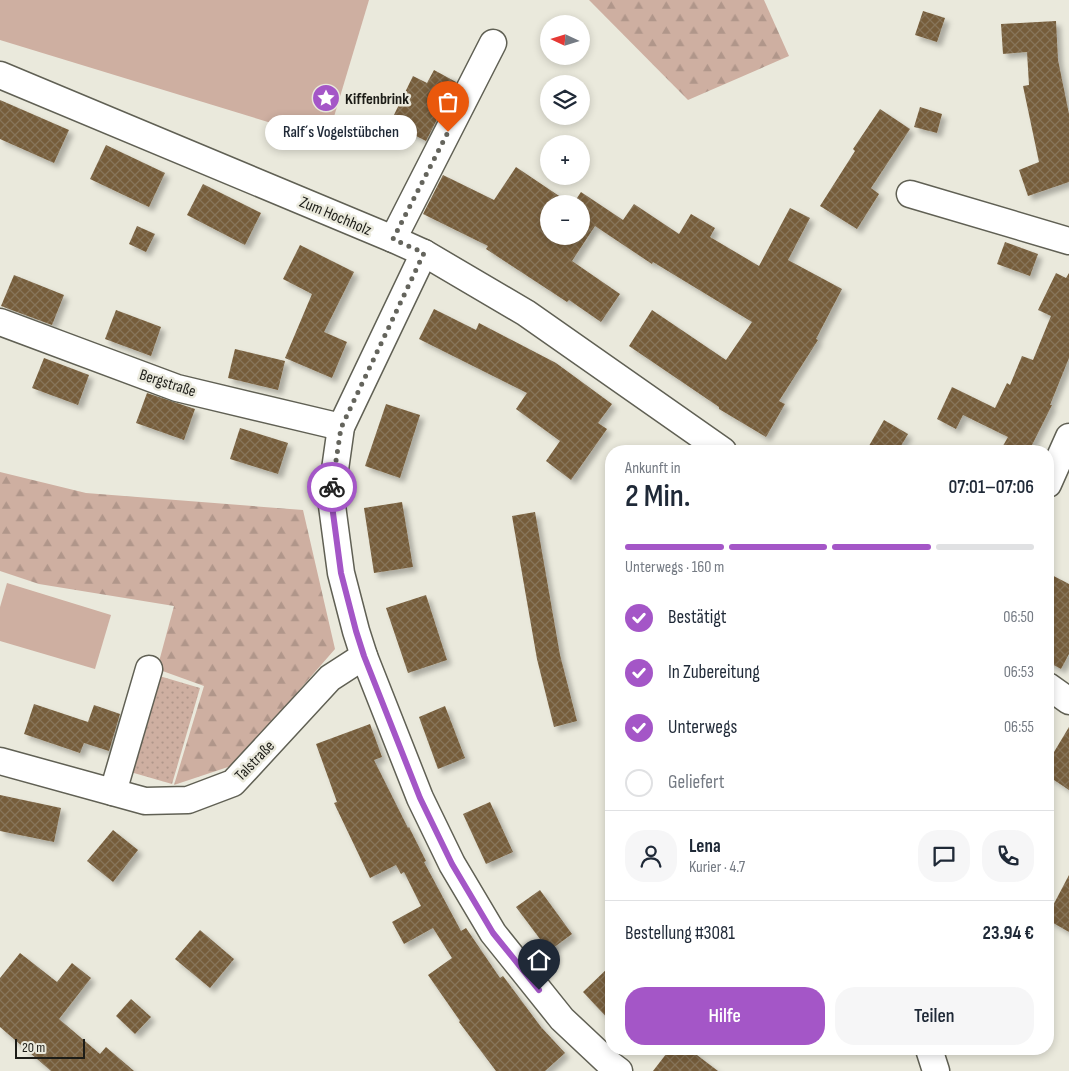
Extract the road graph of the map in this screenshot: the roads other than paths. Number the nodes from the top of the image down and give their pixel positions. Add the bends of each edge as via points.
1 (493, 43) dead end
2 (0, 74) edge
3 (910, 194) dead end
4 (393, 239) junction
5 (1069, 241) edge
6 (424, 253) junction
7 (0, 322) edge
8 (341, 428) junction
9 (1069, 437) edge
10 (714, 445) edge
11 (1054, 471) edge
12 (364, 656) junction
13 (149, 670) dead end
14 (1054, 691) edge
15 (1069, 702) edge
16 (0, 761) edge
17 (113, 792) junction
18 (931, 1055) edge
19 (619, 1071) edge
20 (936, 1071) edge

1 - 4 street
2 - 4 street, Zum Hochholz
3 - 5 street
4 - 6 street, Zum Hochholz
6 - 8 street
6 - 10 street, Zum Hochholz via 526,313
7 - 8 street, Bergstraße via 177,388
8 - 12 street via 331,498 341,573
9 - 11 street
12 - 17 street, Talstraße via 330,678 233,783 188,800 145,801
12 - 19 street via 420,798 452,864 493,933 562,1019
13 - 17 street
14 - 15 street
16 - 17 street, Talstraße
18 - 20 street

